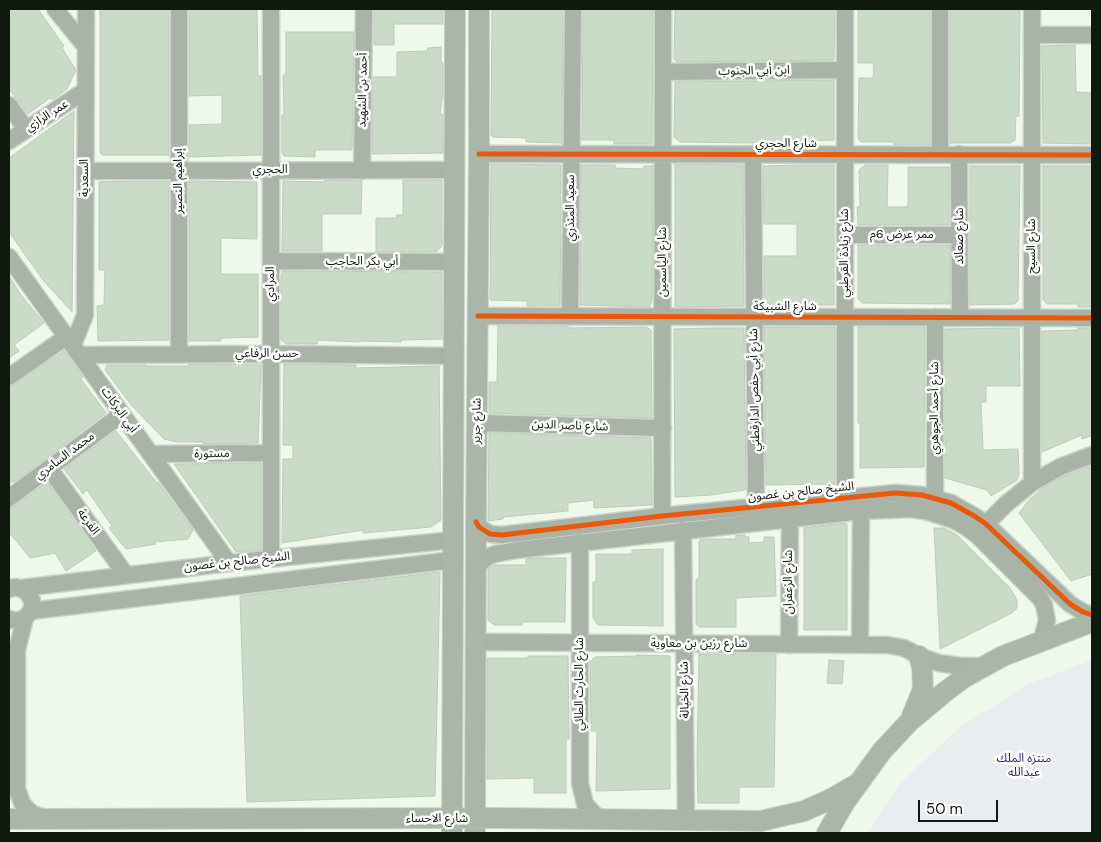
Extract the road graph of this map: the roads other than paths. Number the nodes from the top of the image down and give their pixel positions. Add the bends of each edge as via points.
1 (55, 9) edge
2 (86, 9) edge
3 (179, 9) edge
4 (271, 9) edge
5 (364, 9) edge
6 (455, 9) edge
7 (478, 9) edge
8 (573, 9) edge
9 (663, 9) edge
10 (845, 9) edge
11 (940, 9) edge
12 (1032, 9) edge
13 (1032, 35) junction
14 (1092, 35) edge
15 (86, 47) junction
16 (845, 70) junction
17 (663, 72) junction
18 (86, 90) junction
19 (9, 105) edge
20 (26, 129) junction
21 (9, 141) edge
22 (480, 154) junction
23 (572, 154) junction
24 (663, 154) junction
25 (753, 154) junction
26 (845, 154) junction
27 (940, 154) junction
28 (959, 154) junction
29 (1032, 154) junction
30 (1092, 155) edge
31 (271, 170) junction
32 (454, 170) junction
33 (85, 171) junction
34 (179, 171) junction
35 (362, 171) junction
36 (845, 235) junction
37 (960, 235) junction
38 (9, 257) edge
39 (271, 261) junction
40 (453, 262) junction
41 (478, 316) junction
42 (570, 316) junction
43 (662, 317) junction
44 (754, 317) junction
45 (845, 317) junction
46 (935, 317) junction
47 (960, 317) junction
48 (1032, 318) junction
49 (1092, 318) edge
50 (73, 346) junction
51 (179, 354) junction
52 (270, 354) junction
53 (454, 356) junction
54 (9, 377) edge
55 (122, 414) junction
56 (477, 424) junction
57 (662, 428) junction
58 (271, 453) junction
59 (152, 454) junction
60 (1092, 456) edge
61 (49, 468) junction
62 (1032, 483) junction
63 (9, 498) edge
64 (845, 498) junction
65 (935, 498) junction
66 (756, 507) junction
67 (861, 511) junction
68 (662, 516) junction
69 (790, 518) junction
70 (476, 522) junction
71 (986, 524) junction
72 (683, 530) junction
73 (506, 535) junction
74 (453, 540) junction
75 (528, 541) junction
76 (580, 542) junction
77 (508, 552) junction
78 (292, 556) junction
79 (269, 558) junction
80 (453, 560) junction
81 (229, 563) junction
82 (476, 566) junction
83 (126, 575) junction
84 (295, 579) junction
85 (274, 582) junction
86 (1037, 583) junction
87 (14, 585) edge
88 (1092, 615) edge
89 (22, 616) edge
90 (1092, 622) edge
91 (1040, 641) junction
92 (476, 642) junction
93 (580, 643) junction
94 (684, 644) junction
95 (789, 645) junction
96 (860, 645) junction
97 (918, 656) junction
98 (985, 666) junction
99 (910, 721) junction
100 (857, 784) junction
101 (13, 789) edge
102 (452, 793) junction
103 (476, 793) junction
104 (9, 819) edge
105 (47, 819) junction
106 (599, 819) junction
107 (417, 820) junction
108 (686, 820) junction
109 (452, 826) edge
110 (480, 828) edge
111 (434, 833) edge
112 (827, 833) edge

1 - 15 street
2 - 15 street, السعدية
3 - 34 street, إبراهيم النصير
4 - 31 street, المرادي
5 - 35 street, أحمد بن الشهيد
6 - 32 main road, شارع جرير
7 - 22 main road, شارع جرير
8 - 23 street, سعيد المنذري
9 - 17 street, شارع الياسمين
10 - 16 street, شارع زيادة القرطبي
11 - 27 street
12 - 13 street, شارع السيح
13 - 14 street
13 - 29 street, شارع السيح
15 - 18 street, السعدية
16 - 17 street, ابن أبي الجنوب
16 - 26 street, شارع زيادة القرطبي
17 - 24 street, شارع الياسمين
18 - 20 street, عمر الرازي
18 - 33 street, السعدية
19 - 20 street
20 - 21 street, عمر الرازي
22 - 23 street, شارع الحجري
22 - 41 main road, شارع جرير
23 - 24 street, شارع الحجري
23 - 42 street, سعيد المنذري
24 - 25 street, شارع الحجري
24 - 43 street, شارع الياسمين
25 - 26 street, شارع الحجري
25 - 44 street, شارع أبي حفص الدارقطني
26 - 27 street, شارع الحجري
26 - 36 street, شارع زيادة القرطبي
27 - 28 street, شارع الحجري
28 - 29 street, شارع الحجري
28 - 37 street, شارع صعائد
29 - 30 street, شارع الحجري
29 - 48 street, شارع السيح
31 - 34 street, الحجري
31 - 35 street, الحجري
31 - 39 street, المرادي
32 - 35 street, الحجري
32 - 40 main road, شارع جرير
33 - 34 street, الحجري
33 - 50 street, السعدية via 85,315
34 - 51 street, إبراهيم النصير
36 - 37 street, ممر عرض 6م
36 - 45 street, شارع زيادة القرطبي
37 - 47 street, شارع صعائد
38 - 50 street, أبي البركات
39 - 40 street, أبي بكر الحاجب
39 - 52 street, المرادي
40 - 53 main road, شارع جرير
41 - 42 street, شارع الشبيكة
41 - 56 main road, شارع جرير
42 - 43 street, شارع الشبيكة
43 - 44 street, شارع الشبيكة
43 - 57 street, شارع الياسمين
44 - 45 street, شارع الشبيكة
44 - 66 street, شارع أبي حفص الدارقطني
45 - 46 street, شارع الشبيكة
45 - 64 street, شارع زيادة القرطبي
46 - 47 street, شارع الشبيكة
46 - 65 street, شارع أحمد الجوهري
47 - 48 street, شارع الشبيكة
48 - 49 street, شارع الشبيكة
48 - 62 street, شارع السيح
50 - 51 street, حسن الرفاعي
50 - 54 street
50 - 55 street, أبي البركات
51 - 52 street, حسن الرفاعي
52 - 53 street, حسن الرفاعي
52 - 58 street, المرادي
53 - 74 main road, شارع جرير
55 - 59 street, أبي البركات
55 - 61 street, محمد السامري
56 - 57 street, شارع ناصر الدين
56 - 70 main road, شارع جرير
57 - 68 street, شارع الياسمين
58 - 59 street, مستورة
58 - 79 street, المرادي
59 - 81 street, أبي البركات
60 - 62 street via 1060,467
61 - 63 street, محمد السامري
61 - 83 street, الفرعة
62 - 71 street
64 - 65 street, الشيخ صالح بن غصون via 895,493
64 - 66 street, الشيخ صالح بن غصون
65 - 71 street, الشيخ صالح بن غصون via 966,510
66 - 68 street, الشيخ صالح بن غصون
67 - 69 street, الشيخ صالح بن غصون
67 - 86 street, الشيخ صالح بن غصون via 910,509 939,514 978,536
67 - 96 street
68 - 75 street, الشيخ صالح بن غصون
69 - 72 street, الشيخ صالح بن غصون
69 - 95 street, شارع الزعفران
70 - 73 street, الشيخ صالح بن غصون via 490,534
70 - 82 main road, شارع جرير
71 - 86 street, الشيخ صالح بن غصون
72 - 76 street, الشيخ صالح بن غصون
72 - 94 street, شارع الخيالة
73 - 75 street, الشيخ صالح بن غصون
73 - 77 street via 514,542
74 - 78 street, الشيخ صالح بن غصون
74 - 80 main road, شارع جرير
75 - 76 street, الشيخ صالح بن غصون
75 - 77 street, الشيخ صالح بن غصون
76 - 93 street, شارع الحارث الطائي
77 - 82 street, الشيخ صالح بن غصون via 488,557
78 - 79 street, الشيخ صالح بن غصون
78 - 84 street via 285,562 284,570 288,577
79 - 81 street, الشيخ صالح بن غصون
79 - 85 street via 278,566 279,577
80 - 84 street, الشيخ صالح بن غصون
80 - 102 main road
81 - 83 street, الشيخ صالح بن غصون
82 - 92 main road, شارع جرير
83 - 87 street, الشيخ صالح بن غصون
84 - 85 street, الشيخ صالح بن غصون
85 - 89 street, الشيخ صالح بن غصون
86 - 88 street, الشيخ صالح بن غصون
86 - 91 street, الشيخ صالح بن غصون via 1046,612 1046,628
87 - 89 street via 26,591 32,600
89 - 101 street via 17,650
90 - 91 main road
91 - 98 main road
92 - 93 street, شارع رزين بن معاوية
92 - 103 main road, شارع جرير
93 - 94 street, شارع رزين بن معاوية
93 - 106 street, شارع الحارث الطائي via 580,783 585,804
94 - 95 street, شارع رزين بن معاوية
94 - 108 street, شارع الخيالة
95 - 96 street, شارع رزين بن معاوية
96 - 97 street, شارع رزين بن معاوية via 896,646
97 - 98 street, شارع رزين بن معاوية via 950,664
97 - 99 main road via 923,689
98 - 99 main road via 946,691
99 - 100 main road
100 - 108 main road, شارع الاحساء via 818,806 776,818
100 - 112 main road
101 - 105 street via 27,809
102 - 103 main road via 456,807 466,810 473,807
102 - 109 main road
103 - 110 main road, شارع جرير
104 - 105 main road, شارع الاحساء
105 - 107 main road, شارع الاحساء
106 - 108 main road, شارع الاحساء
106 - 110 main road, شارع الاحساء via 510,819
107 - 109 main road, شارع الاحساء
107 - 111 main road via 431,826
109 - 110 main road, شارع الاحساء

